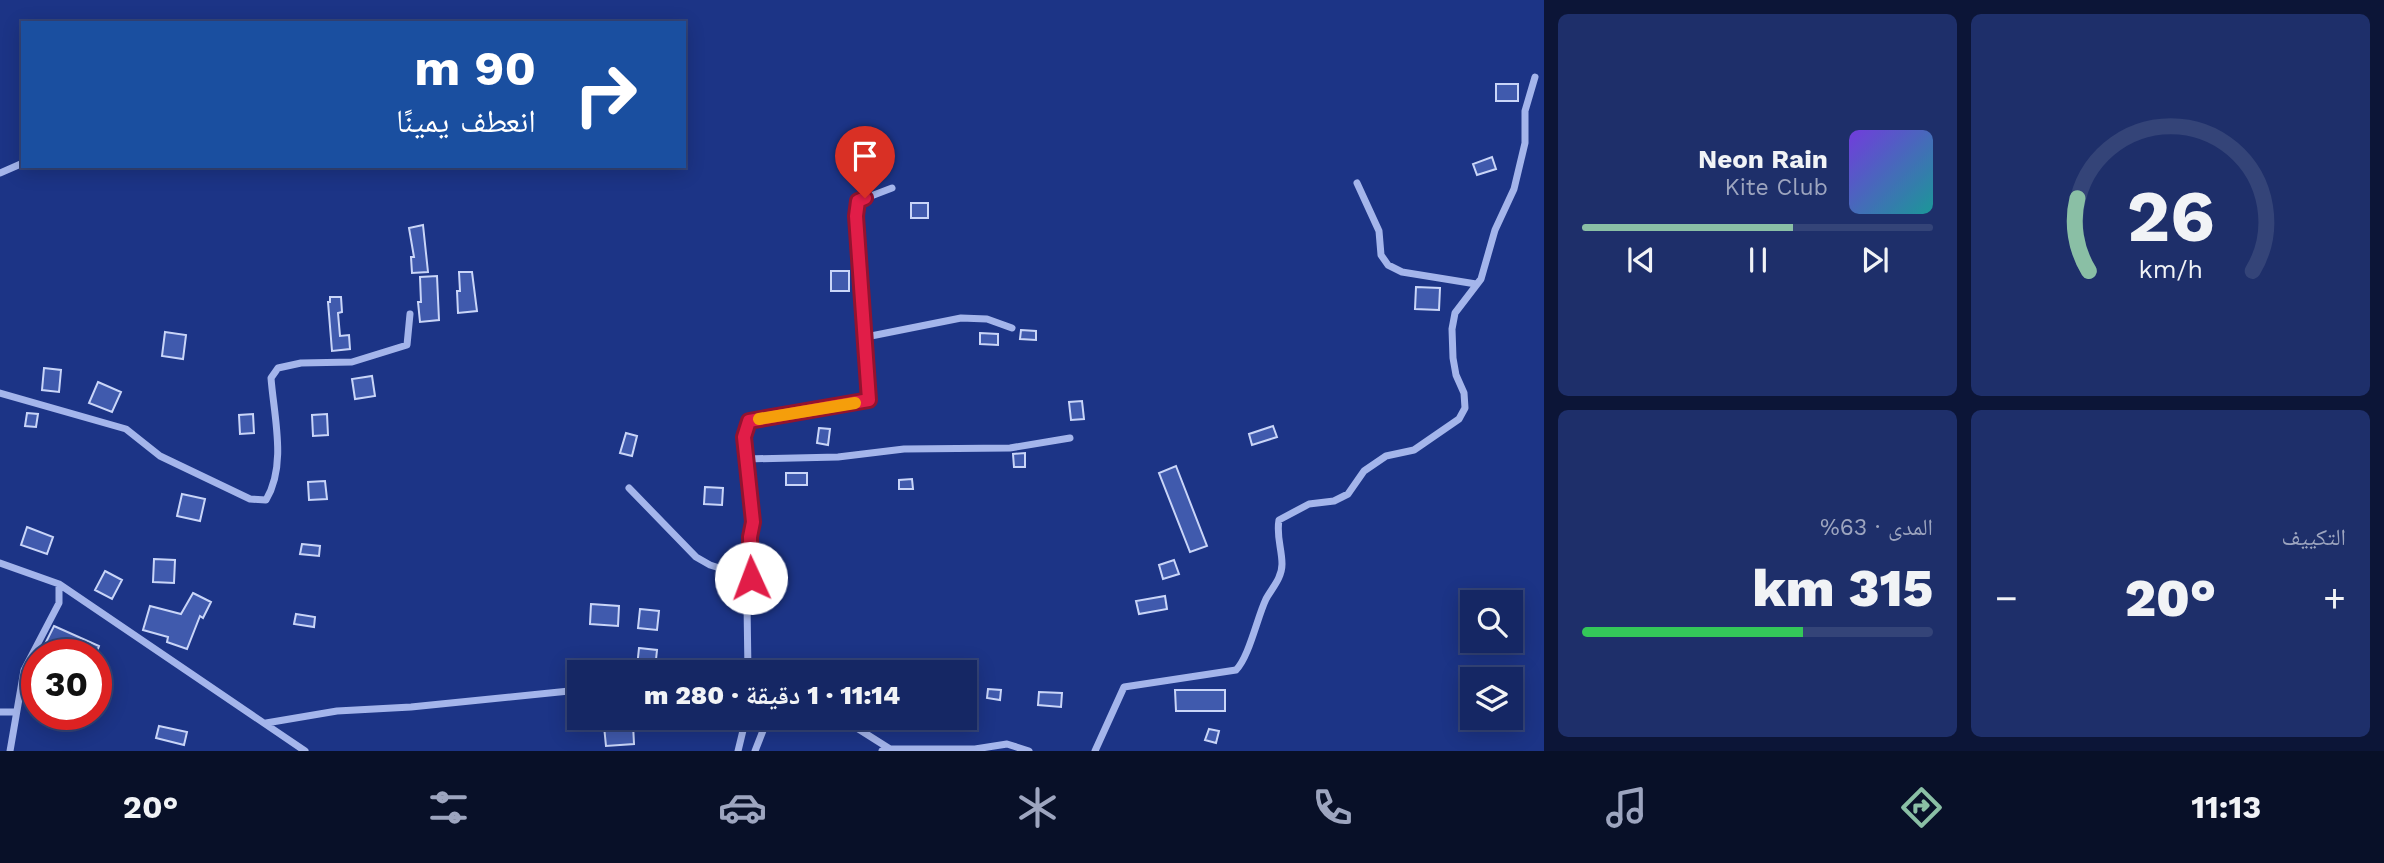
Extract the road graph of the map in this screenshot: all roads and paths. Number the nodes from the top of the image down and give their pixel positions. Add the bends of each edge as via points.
1 (1535, 76) dead end
2 (21, 164) edge
3 (0, 173) edge
4 (1357, 183) dead end
5 (892, 188) dead end
6 (1476, 284) junction
7 (410, 314) dead end
8 (1012, 328) dead end
9 (866, 337) junction
10 (0, 393) edge
11 (1070, 438) dead end
12 (746, 459) junction
13 (629, 488) dead end
14 (0, 564) edge
15 (751, 578) junction
16 (58, 584) junction
17 (748, 660) edge
18 (567, 691) edge
19 (0, 712) edge
20 (15, 712) junction
21 (266, 723) junction
22 (743, 730) edge
23 (763, 730) edge
24 (858, 730) edge
25 (886, 750) edge
26 (10, 751) edge
27 (305, 751) edge
28 (738, 751) edge
29 (755, 751) edge
30 (1029, 751) edge
31 (1095, 751) edge

1 - 6 street via 1514,189
2 - 3 street
4 - 6 street via 1379,231 1381,255 1388,265 1402,272
5 - 9 street via 858,201
6 - 31 street via 1455,313 1452,329 1455,375 1464,393 1465,408 1459,419 1414,450 1386,456 1364,471 1348,494 1310,504 1279,520 1280,575 1266,599 1243,663 1236,670 1125,687
7 - 10 street via 407,345 352,362 278,368 271,378 278,468 266,500 250,499 160,456 126,429
8 - 9 street via 987,319 961,318
9 - 12 street via 869,400 749,421 744,437
11 - 12 street via 1010,448
12 - 15 street via 753,522
13 - 15 street via 696,557
14 - 16 street
15 - 17 street
16 - 20 street via 59,603 24,670
16 - 21 street
18 - 21 street via 337,711
19 - 20 street
20 - 26 street
21 - 27 street
22 - 28 street
23 - 29 street
24 - 25 street
25 - 30 street via 1007,744

